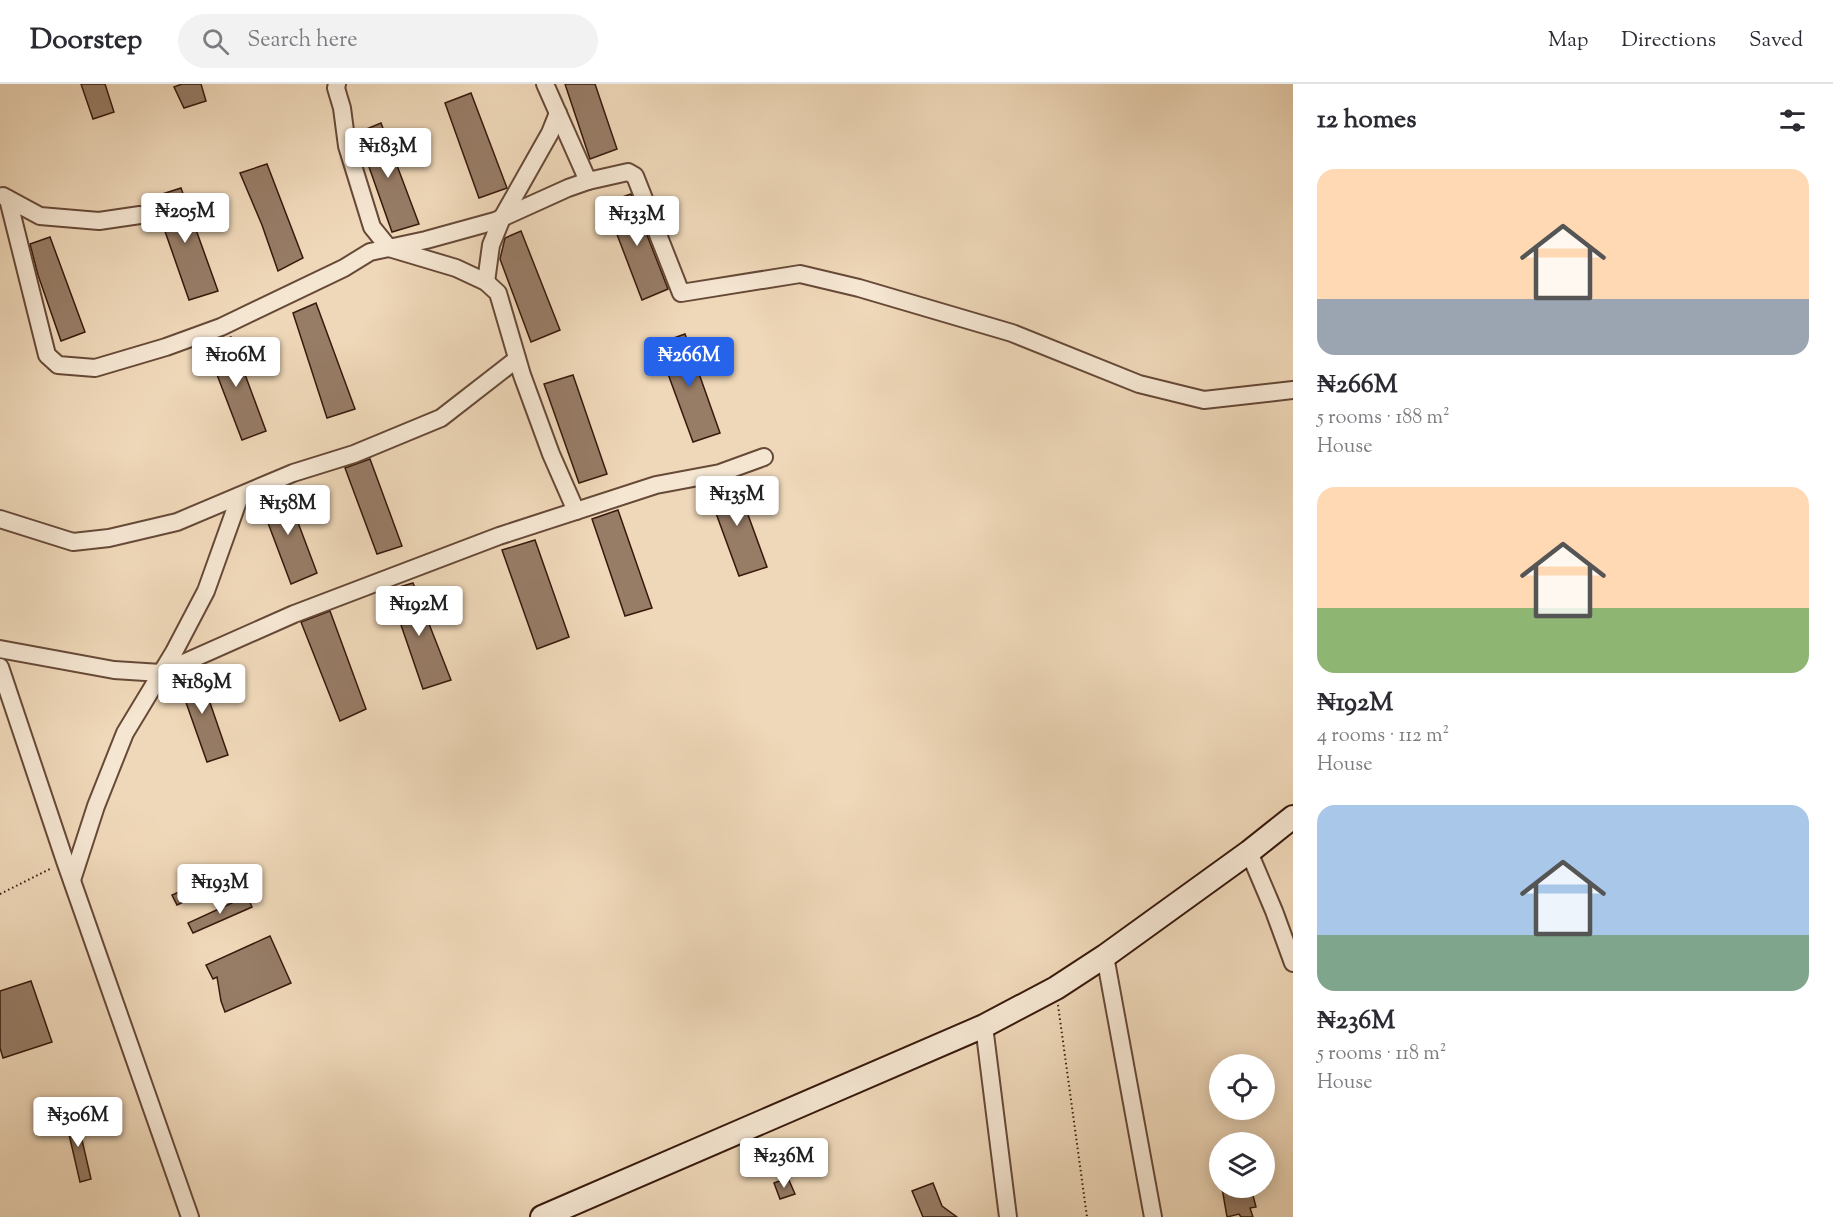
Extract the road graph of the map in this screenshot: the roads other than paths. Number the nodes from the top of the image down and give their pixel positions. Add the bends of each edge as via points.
1 (545, 84) edge
2 (334, 85) edge
3 (558, 113) junction
4 (588, 182) junction
5 (4, 196) edge
6 (140, 215) dead end
7 (502, 218) junction
8 (389, 248) junction
9 (486, 282) junction
10 (517, 359) junction
11 (1293, 390) edge
12 (764, 457) dead end
13 (240, 496) junction
14 (576, 511) junction
15 (0, 519) edge
16 (0, 649) edge
17 (0, 667) edge
18 (161, 673) junction
19 (1293, 817) edge
20 (1249, 852) junction
21 (72, 880) junction
22 (1105, 956) junction
23 (1293, 963) edge
24 (984, 1026) junction
25 (190, 1217) edge
26 (542, 1217) edge
27 (1008, 1217) edge
28 (1153, 1217) edge

1 - 3 street
2 - 8 street via 342,108 347,146 372,227
3 - 4 street
3 - 7 street
4 - 7 street
4 - 11 street via 628,172 635,176 681,293 800,274 1012,333 1139,384 1204,400
5 - 6 street via 40,216 99,221
5 - 8 street via 47,355 58,365 95,368 166,347 221,327 370,252
7 - 8 street
7 - 9 street via 491,245
8 - 9 street via 456,268
9 - 10 street via 498,293
10 - 13 street via 441,418
10 - 14 street
12 - 14 street via 720,473 656,484
13 - 15 street via 177,522 73,542
13 - 18 street via 206,591
14 - 18 street via 294,614
16 - 18 street via 114,670
17 - 21 street
18 - 21 street via 125,733
19 - 20 main road
20 - 22 main road
20 - 23 street
21 - 25 street
22 - 24 main road via 1056,988
22 - 28 street
24 - 26 main road
24 - 27 street

